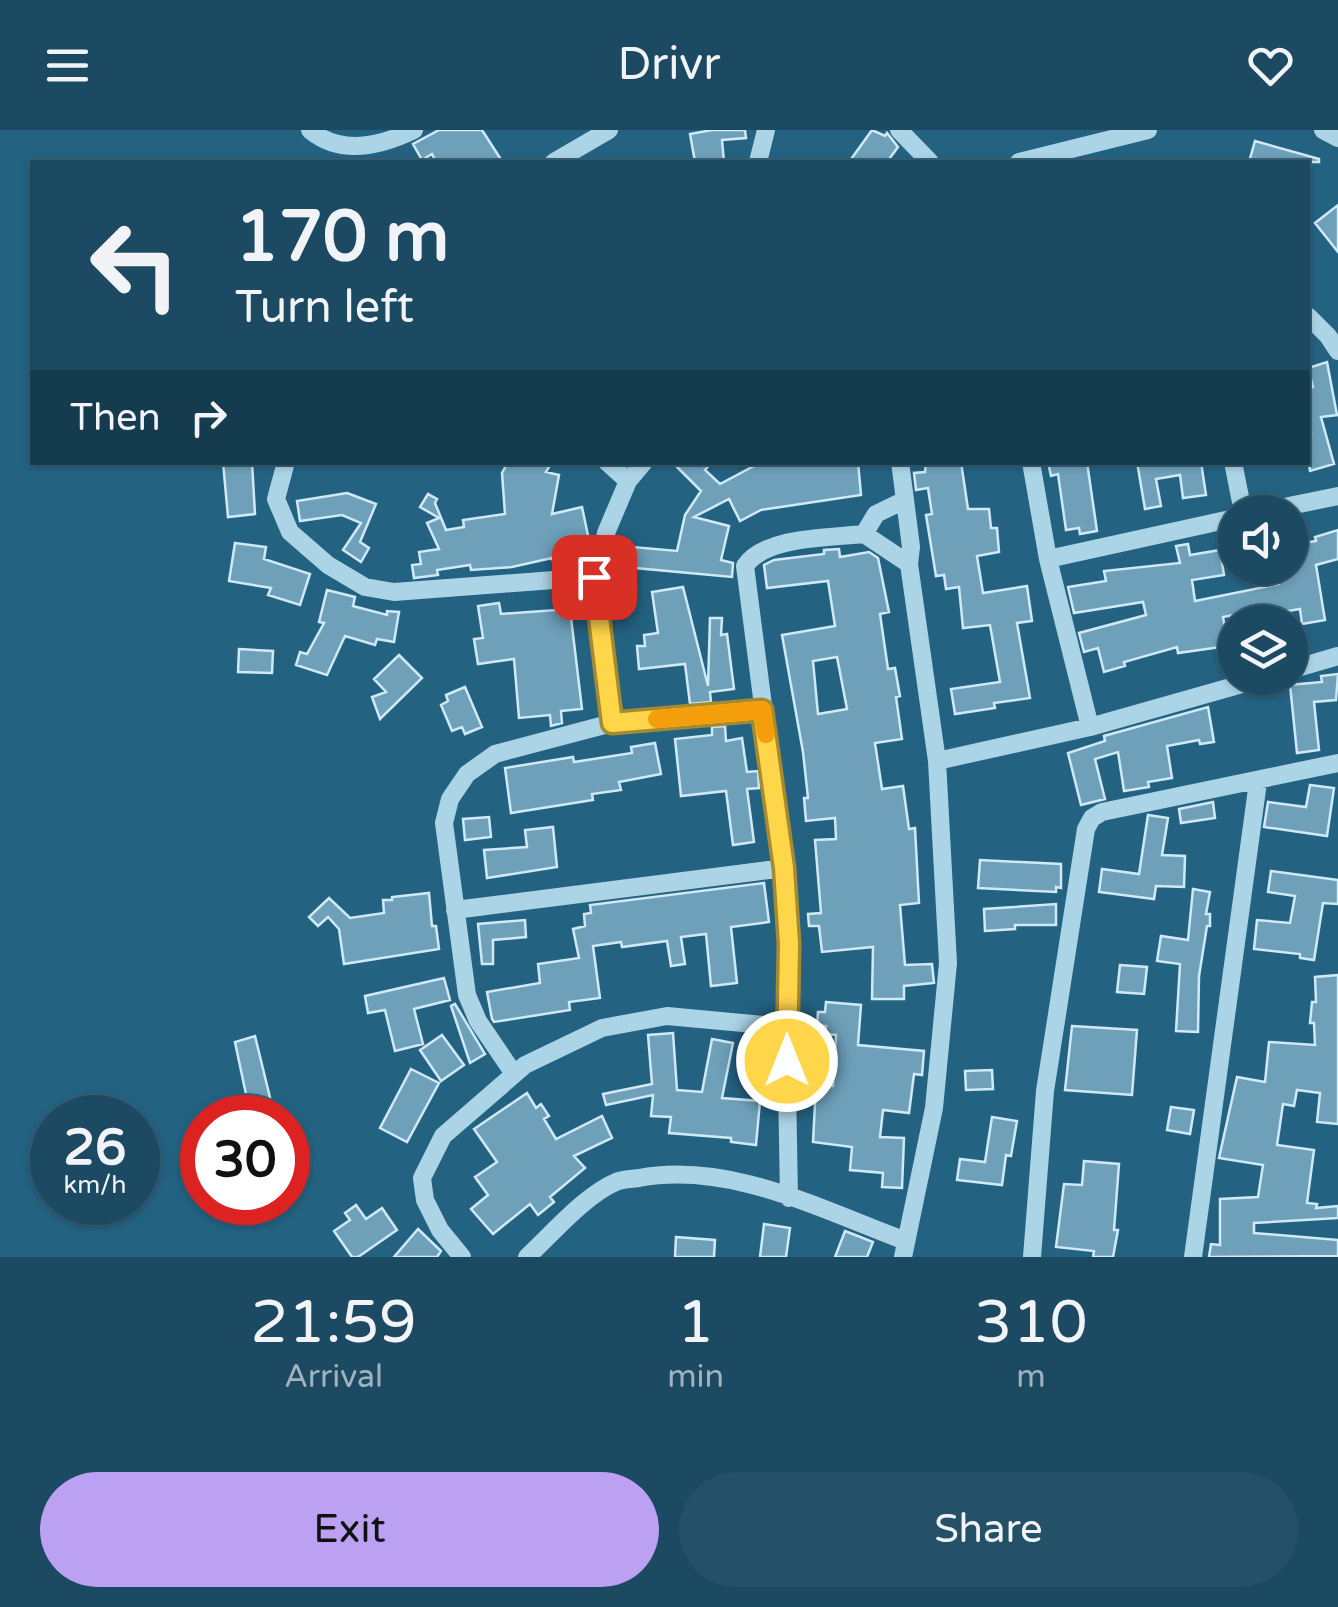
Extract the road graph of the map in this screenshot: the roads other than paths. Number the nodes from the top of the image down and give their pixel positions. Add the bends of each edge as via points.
1 (310, 130) edge
2 (414, 130) edge
3 (608, 130) edge
4 (766, 130) edge
5 (899, 130) edge
6 (1148, 130) edge
7 (1323, 130) edge
8 (1117, 133) edge
9 (1338, 138) edge
10 (557, 160) edge
11 (758, 160) edge
12 (928, 160) edge
13 (1026, 160) edge
14 (1310, 318) edge
15 (1338, 351) edge
16 (285, 465) edge
17 (610, 465) edge
18 (641, 465) edge
19 (900, 465) edge
20 (1032, 465) edge
21 (1233, 465) edge
22 (628, 481) junction
23 (1239, 495) edge
24 (1338, 496) edge
25 (905, 500) junction
26 (1308, 502) edge
27 (1218, 522) edge
28 (864, 534) junction
29 (1048, 558) junction
30 (909, 564) junction
31 (594, 577) junction
32 (1338, 656) edge
33 (1308, 665) edge
34 (1218, 691) edge
35 (762, 710) junction
36 (612, 723) junction
37 (1090, 727) junction
38 (936, 761) junction
39 (1338, 763) edge
40 (1258, 782) junction
41 (784, 868) junction
42 (455, 910) junction
43 (786, 1027) junction
44 (514, 1074) junction
45 (789, 1198) junction
46 (904, 1249) edge
47 (462, 1257) edge
48 (528, 1257) edge
49 (1032, 1257) edge
50 (1193, 1257) edge

1 - 2 street via 347,147
3 - 10 street
4 - 11 street
5 - 12 street
6 - 8 street
7 - 9 street
8 - 13 street
14 - 15 street
16 - 31 street via 276,499 290,532 365,587 394,592
17 - 22 street
18 - 22 street
19 - 25 street
20 - 29 street
21 - 23 street
22 - 31 street
24 - 26 street
25 - 28 street via 876,514
25 - 30 street
27 - 29 street
28 - 30 street
28 - 35 street via 770,546 746,566
29 - 37 street
30 - 38 street
31 - 36 street
32 - 33 street
34 - 37 street
35 - 36 street
35 - 41 street
36 - 42 street via 494,754 467,774 444,823
37 - 38 street
38 - 46 street via 948,963 934,1108
39 - 40 street
40 - 49 street via 1102,812 1086,830 1045,1091
40 - 50 street
41 - 42 street
41 - 43 street
42 - 44 street via 468,995
43 - 44 street via 667,1016 602,1028
43 - 45 street
44 - 47 street via 442,1136 422,1178 425,1200
45 - 46 street
45 - 48 street via 726,1178 687,1174 616,1182

